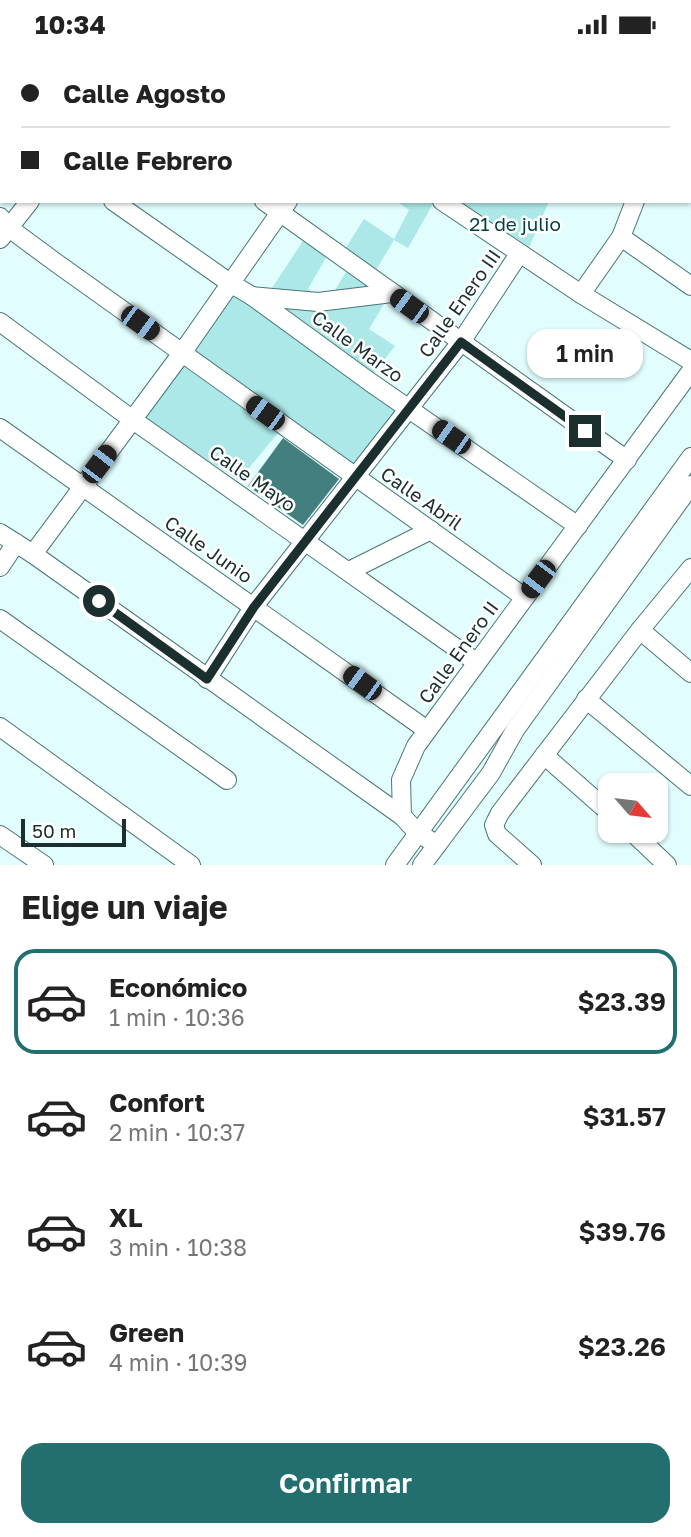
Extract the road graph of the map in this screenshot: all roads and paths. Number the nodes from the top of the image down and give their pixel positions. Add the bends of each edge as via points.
1 (28, 203) edge
2 (116, 203) edge
3 (445, 203) edge
4 (634, 203) edge
5 (285, 207) edge
6 (3, 228) edge
7 (621, 237) junction
8 (519, 254) junction
9 (230, 283) junction
10 (691, 286) edge
11 (392, 293) junction
12 (580, 294) junction
13 (252, 296) junction
14 (4, 325) edge
15 (461, 342) junction
16 (182, 353) junction
17 (691, 361) edge
18 (691, 371) edge
19 (409, 408) junction
20 (132, 419) junction
21 (0, 428) edge
22 (691, 457) edge
23 (627, 460) junction
24 (355, 477) junction
25 (691, 485) edge
26 (83, 486) junction
27 (578, 526) junction
28 (431, 530) junction
29 (0, 533) edge
30 (306, 540) junction
31 (16, 543) junction
32 (33, 554) junction
33 (0, 566) edge
34 (691, 568) edge
35 (349, 571) junction
36 (524, 597) junction
37 (254, 607) junction
38 (0, 619) edge
39 (640, 630) junction
40 (476, 662) junction
41 (691, 673) edge
42 (207, 679) junction
43 (586, 699) junction
44 (0, 727) edge
45 (426, 730) junction
46 (544, 755) junction
47 (227, 781) dead end
48 (691, 786) edge
49 (598, 803) edge
50 (402, 816) junction
51 (417, 832) junction
52 (0, 835) edge
53 (644, 843) edge
54 (437, 845) junction
55 (44, 865) edge
56 (191, 865) edge
57 (395, 865) edge
58 (422, 865) edge
59 (532, 865) edge
60 (667, 865) edge

1 - 6 street
2 - 9 street, Calle Marzo
3 - 8 street
4 - 7 street
5 - 9 street
5 - 11 street
6 - 16 street, Calle Abril
7 - 10 street
7 - 12 street
8 - 12 street
8 - 15 street, Calle Enero III
9 - 13 street, Calle Marzo
9 - 16 street
11 - 13 street via 318,302
11 - 15 street
12 - 17 street
13 - 19 street, Calle Marzo
14 - 20 street, Calle Mayo
15 - 19 street, Calle Enero III
15 - 23 street
16 - 20 street
16 - 24 street, Calle Abril
18 - 23 street, Calle Enero II
19 - 24 street, Calle Enero III
19 - 27 street, Calle Marzo
20 - 26 street
20 - 30 street, Calle Mayo
21 - 26 street, Calle Junio
22 - 51 street
23 - 27 street, Calle Enero II
24 - 28 street, Calle Abril
24 - 30 street, Calle Enero III
25 - 54 street
26 - 32 street
26 - 37 street, Calle Junio
27 - 36 street, Calle Enero II
28 - 35 street
28 - 36 street, Calle Abril
29 - 31 street
30 - 35 street, Calle Mayo
30 - 37 street, Calle Enero III
31 - 32 street
31 - 33 street
32 - 42 street
34 - 39 street
35 - 40 street, Calle Mayo
36 - 40 street, Calle Enero II
37 - 42 street, Calle Enero III
37 - 45 street, Calle Junio
38 - 47 street
39 - 41 street
39 - 43 street
40 - 45 street, Calle Enero II
42 - 50 street
43 - 46 street
43 - 48 street
44 - 56 street
45 - 50 street, Calle Enero II via 401,779
46 - 49 street
46 - 59 street via 494,825 497,834
50 - 51 street
51 - 54 street
51 - 57 street
52 - 55 street
53 - 60 street
54 - 58 street

